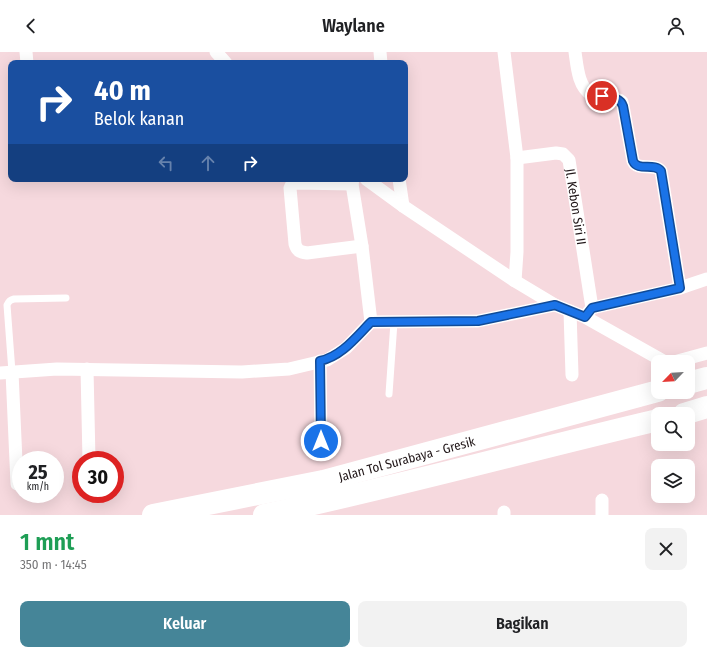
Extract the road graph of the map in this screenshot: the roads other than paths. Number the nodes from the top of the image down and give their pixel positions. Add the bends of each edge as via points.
1 (216, 52) edge
2 (504, 52) edge
3 (575, 52) edge
4 (223, 60) edge
5 (517, 158) junction
6 (353, 182) edge
7 (370, 182) edge
8 (399, 182) edge
9 (403, 206) junction
10 (362, 246) junction
11 (707, 279) edge
12 (515, 281) junction
13 (680, 288) junction
14 (66, 298) dead end
15 (555, 305) junction
16 (570, 311) junction
17 (589, 312) junction
18 (371, 322) junction
19 (394, 322) junction
20 (707, 353) edge
21 (654, 355) edge
22 (695, 356) edge
23 (320, 361) junction
24 (87, 369) junction
25 (6, 372) edge
26 (572, 375) dead end
27 (707, 378) edge
28 (695, 381) edge
29 (389, 394) dead end
30 (651, 394) edge
31 (707, 407) edge
32 (695, 411) edge
33 (651, 422) edge
34 (321, 441) dead end
35 (14, 451) edge
36 (89, 451) edge
37 (602, 500) dead end
38 (153, 515) edge
39 (264, 515) edge
40 (602, 515) edge

1 - 4 street
2 - 5 street
3 - 13 street via 583,88 590,94 622,102 634,164 658,168 661,171
5 - 12 street
5 - 17 street, Jl. Kebon Siri II via 556,153 563,154 569,160
6 - 10 street
6 - 10 street via 292,184 290,188 295,244 301,252 307,253
7 - 9 street
8 - 9 street
9 - 12 street
10 - 18 street
11 - 13 street
12 - 15 street
13 - 17 street
14 - 25 lane via 8,301
15 - 16 street
15 - 19 street via 478,321
16 - 17 street
16 - 26 street
17 - 21 street
18 - 19 street
18 - 23 street via 346,348 327,360
19 - 29 lane
20 - 22 street
23 - 24 street via 289,369 242,372
23 - 34 street
24 - 25 street
24 - 36 street
25 - 35 street
27 - 28 highway
30 - 38 highway, Jalan Tol Surabaya - Gresik via 323,481
31 - 32 highway
33 - 39 highway, Jalan Tol Surabaya - Gresik via 335,500
37 - 40 street

